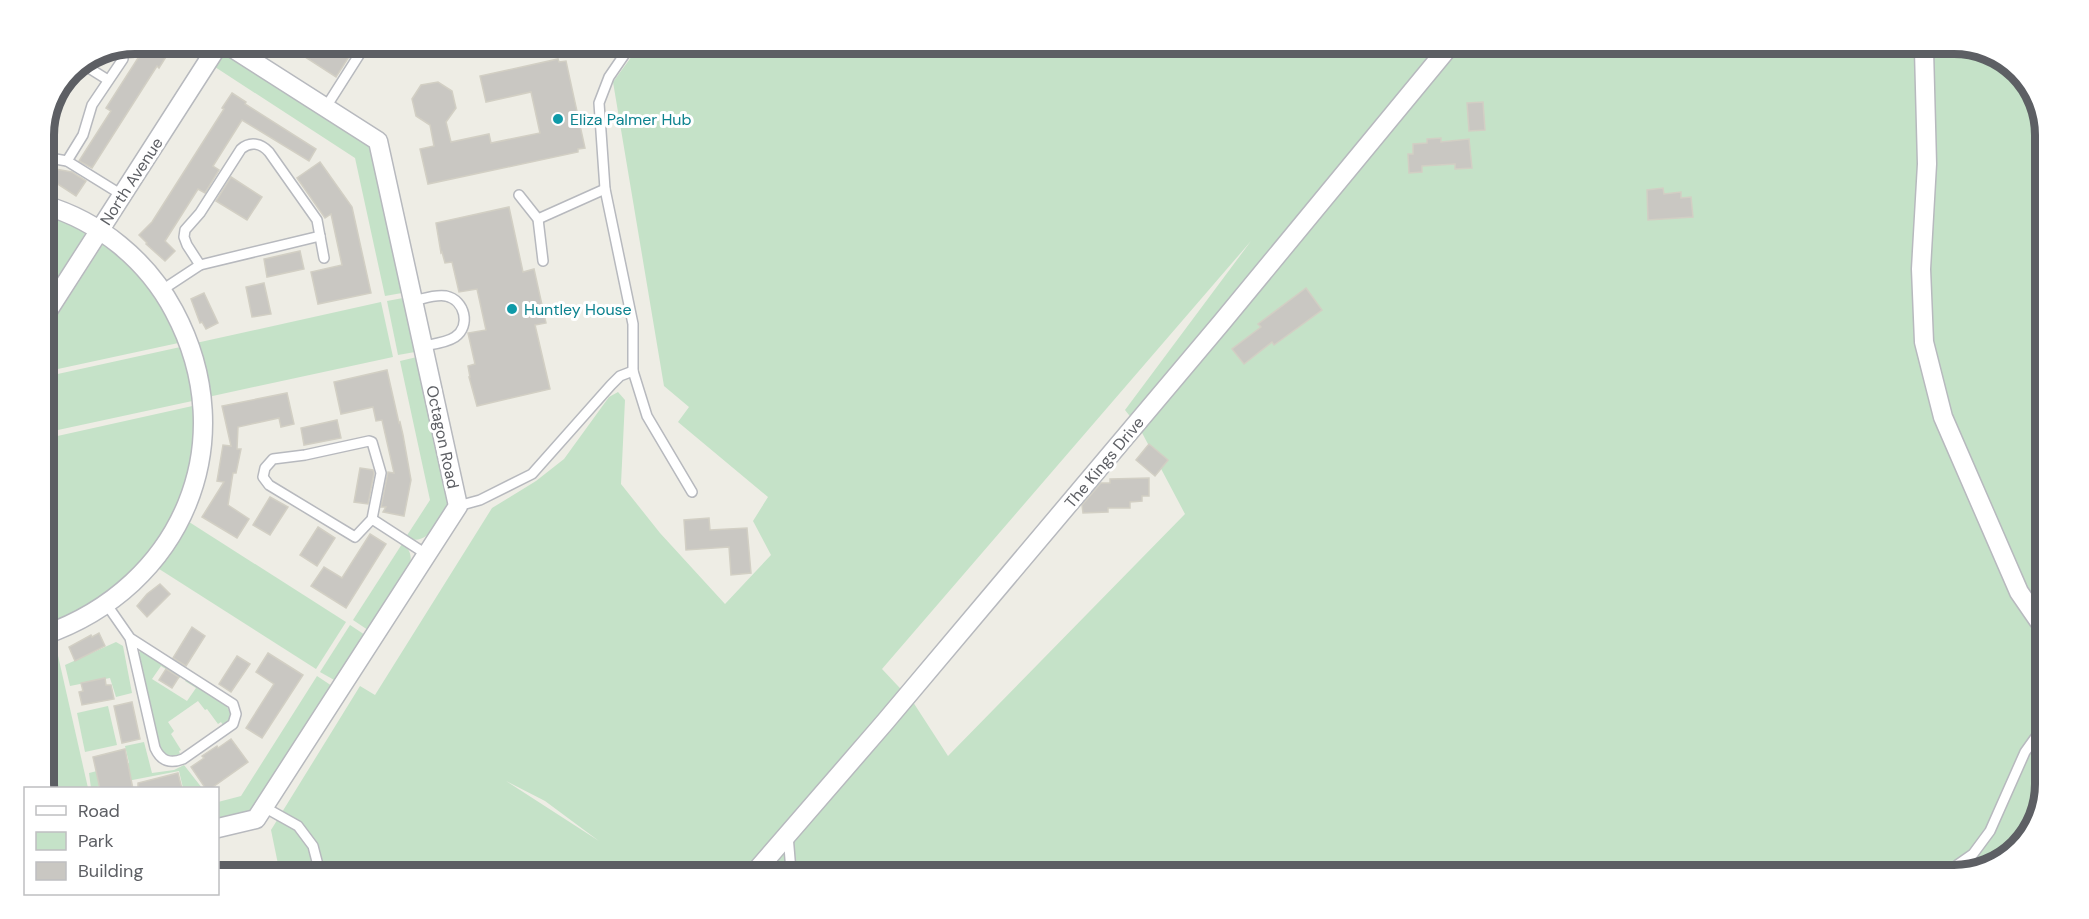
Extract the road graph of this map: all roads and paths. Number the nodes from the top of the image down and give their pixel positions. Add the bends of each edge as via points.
1 (213, 54) edge
2 (242, 54) edge
3 (360, 54) edge
4 (625, 54) edge
5 (1443, 54) edge
6 (1924, 54) edge
7 (123, 59) dead end
8 (90, 68) edge
9 (108, 80) junction
10 (326, 107) junction
11 (54, 159) edge
12 (67, 161) junction
13 (605, 189) junction
14 (122, 195) junction
15 (519, 195) dead end
16 (54, 208) edge
17 (538, 219) junction
18 (99, 231) junction
19 (320, 236) junction
20 (324, 258) dead end
21 (543, 261) dead end
22 (200, 265) junction
23 (162, 290) junction
24 (54, 301) edge
25 (413, 301) junction
26 (423, 346) junction
27 (633, 371) junction
28 (692, 492) dead end
29 (458, 506) junction
30 (372, 519) junction
31 (426, 554) junction
32 (107, 605) junction
33 (2035, 615) edge
34 (54, 631) edge
35 (130, 638) junction
36 (2035, 738) edge
37 (264, 807) junction
38 (219, 828) edge
39 (788, 835) junction
40 (318, 865) edge
41 (761, 865) edge
42 (790, 865) edge
43 (1957, 865) edge

1 - 14 street, North Avenue
2 - 10 street, Octagon Road
3 - 10 lane
4 - 13 lane via 609,77 599,103
5 - 39 street, The Kings Drive
6 - 33 street via 1927,164 1921,269 1924,342 1943,417 2019,592
7 - 9 lane
8 - 9 lane
9 - 12 lane
10 - 25 street, Octagon Road via 378,141
11 - 12 lane
12 - 14 lane
13 - 17 lane
13 - 27 lane via 633,324
14 - 18 street, North Avenue
15 - 17 lane
16 - 18 street
17 - 21 lane
18 - 23 street via 129,253
18 - 24 street, North Avenue
19 - 20 lane
19 - 22 lane
19 - 22 lane via 317,220 269,152 261,145 250,144 241,149 185,230 187,245
22 - 23 lane
23 - 32 street via 190,342 197,366 203,401 200,458 190,497 169,539 139,577
25 - 26 street, Octagon Road
25 - 26 lane via 450,297 464,312 463,327 454,338
26 - 29 street, Octagon Road
27 - 28 lane via 647,416
27 - 29 lane via 611,384 532,474 480,500
29 - 31 street, Octagon Road
30 - 30 lane via 381,473 372,442 273,459 265,468 263,477 269,485 355,537
30 - 31 lane
31 - 37 street, Octagon Road
32 - 34 street
32 - 35 lane
35 - 35 lane via 229,701 235,708 233,724 183,759 176,762 162,758 155,748
36 - 43 lane via 1990,831 1973,854
37 - 38 street, Octagon Road via 256,819
37 - 40 lane via 298,826 313,846
39 - 41 street, The Kings Drive
39 - 42 lane

